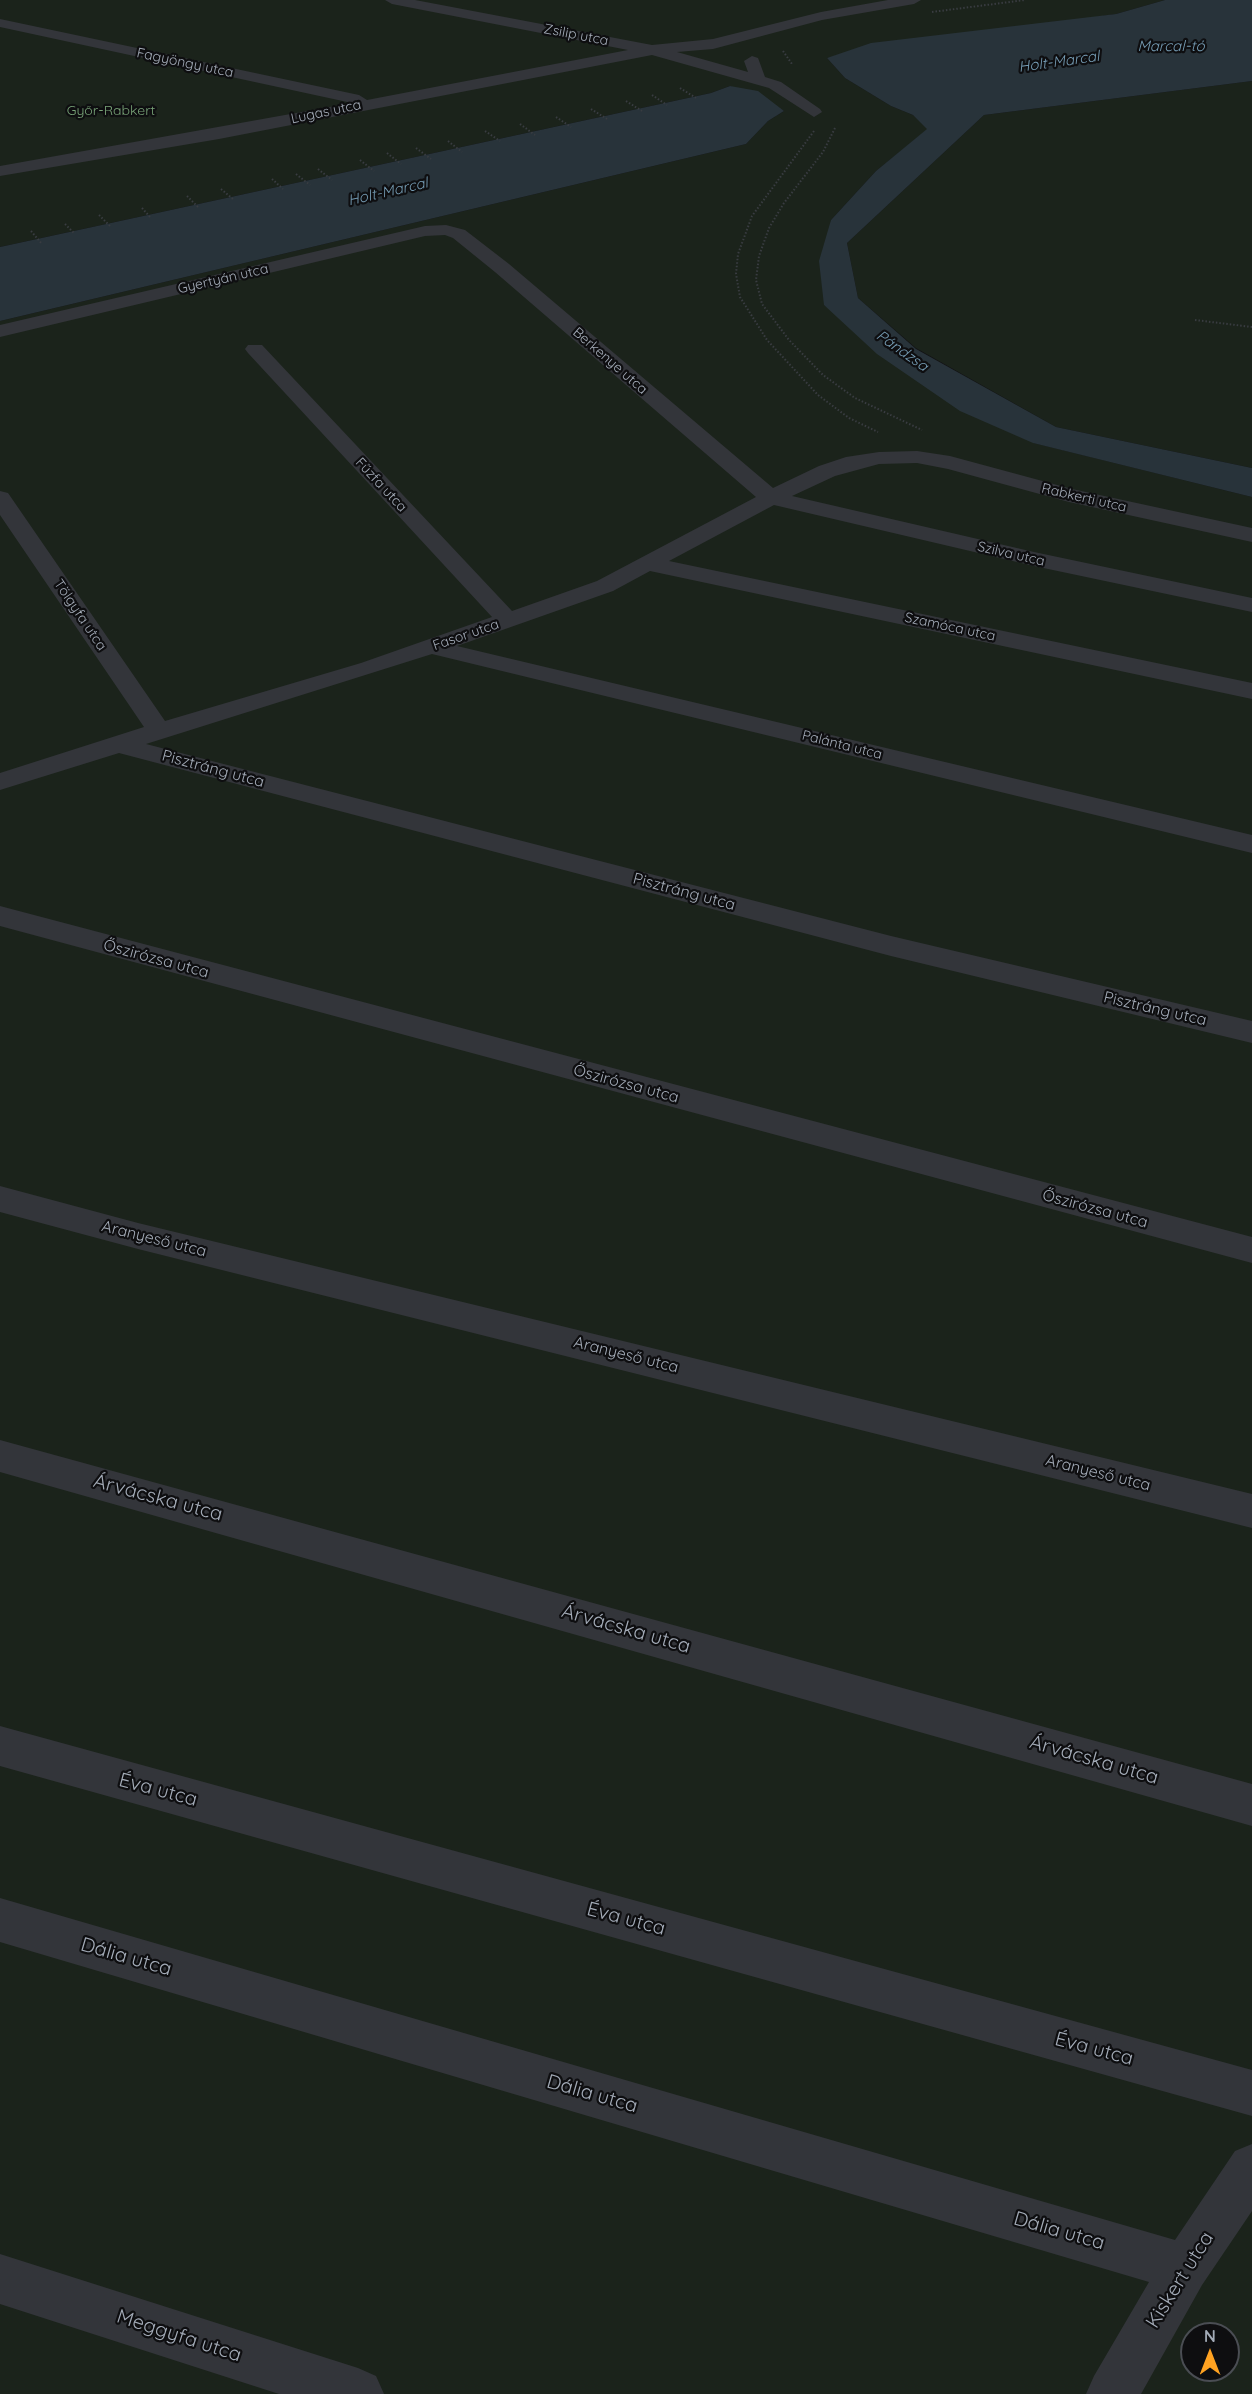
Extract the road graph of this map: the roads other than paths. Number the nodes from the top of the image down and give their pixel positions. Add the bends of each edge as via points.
1 (392, 0) edge
2 (914, 0) edge
3 (0, 23) edge
4 (761, 32) junction
5 (652, 50) junction
6 (758, 80) junction
7 (370, 103) junction
8 (814, 112) road end
9 (12, 150) dead end
10 (58, 161) junction
11 (0, 171) edge
12 (446, 230) joint
13 (0, 331) edge
14 (255, 349) dead end
15 (917, 457) joint
16 (0, 498) edge
17 (771, 498) junction
18 (1252, 535) edge
19 (648, 564) junction
20 (1252, 605) edge
21 (508, 621) junction
22 (432, 647) junction
23 (1252, 691) edge
24 (159, 731) junction
25 (117, 744) junction
26 (0, 782) edge
27 (1252, 844) edge
28 (0, 916) edge
29 (1252, 1032) edge
30 (0, 1199) edge
31 (1252, 1250) edge
32 (0, 1456) edge
33 (1252, 1512) edge
34 (0, 1746) edge
35 (1252, 1805) edge
36 (0, 1920) edge
37 (1252, 2092) edge
38 (1252, 2168) edge
39 (1185, 2268) junction
40 (0, 2279) edge
41 (358, 2394) edge
42 (1112, 2394) edge

1 - 5 street, Zsilip utca
2 - 4 street via 821,16
3 - 7 street, Fagyöngy utca
4 - 5 street via 713,44
4 - 6 street via 752,46 751,58
5 - 6 street, Zsilip utca
5 - 7 street, Lugas utca
6 - 8 street via 776,85
7 - 10 street, Lugas utca
9 - 10 street
10 - 11 street, Lugas utca
12 - 13 street, Gyertyán utca via 425,231
12 - 17 street, Berkenye utca via 459,234 502,268
14 - 21 street, Fűzfa utca
15 - 17 street, Fasor utca via 854,462
15 - 18 street, Rabkerti utca
16 - 24 street, Tölgyfa utca
17 - 19 street, Fasor utca
17 - 20 street, Szilva utca
19 - 21 street, Fasor utca via 605,586
19 - 23 street, Szamóca utca
21 - 22 street, Fasor utca
22 - 24 street, Fasor utca
22 - 27 street, Palánta utca
24 - 25 street, Fasor utca
25 - 26 street, Fasor utca
25 - 29 street, Pisztráng utca via 891,946
28 - 31 street, Őszirózsa utca
30 - 33 street, Aranyeső utca
32 - 35 street, Árvácska utca
34 - 37 street, Éva utca
36 - 39 street, Dália utca
38 - 39 street, Kiskert utca
39 - 42 street, Kiskert utca
40 - 41 street, Meggyfa utca

